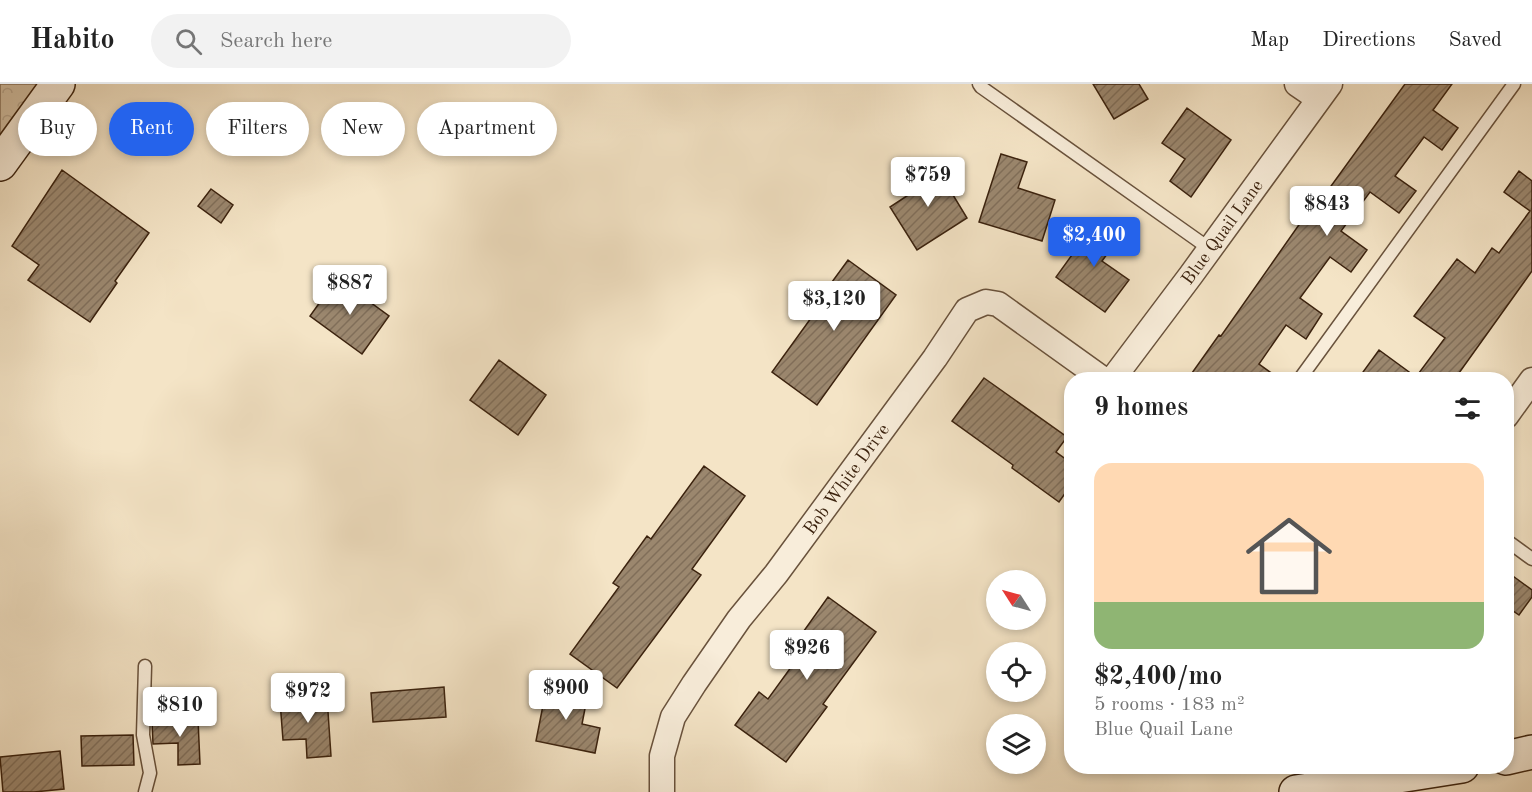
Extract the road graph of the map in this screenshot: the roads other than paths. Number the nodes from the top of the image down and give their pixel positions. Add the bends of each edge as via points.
1 (58, 84) edge
2 (979, 84) edge
3 (1297, 84) edge
4 (1514, 84) edge
5 (1324, 92) edge
6 (0, 164) edge
7 (1210, 249) junction
8 (1093, 372) edge
9 (1118, 372) edge
10 (1305, 372) edge
11 (1532, 380) edge
12 (1514, 405) edge
13 (1514, 546) edge
14 (1532, 559) edge
15 (145, 666) dead end
16 (1532, 752) edge
17 (1514, 756) edge
18 (1411, 774) edge
19 (146, 792) edge
20 (662, 792) edge
21 (1296, 792) edge

1 - 6 main road
2 - 7 lane
3 - 5 street
4 - 10 lane
5 - 7 street, Blue Quail Lane
7 - 9 street, Blue Quail Lane
8 - 20 street, Bob White Drive via 998,304 986,302 967,310 739,619 673,717 662,756
11 - 12 street
13 - 14 lane
15 - 19 lane via 143,735 150,773
16 - 17 main road
18 - 21 main road

